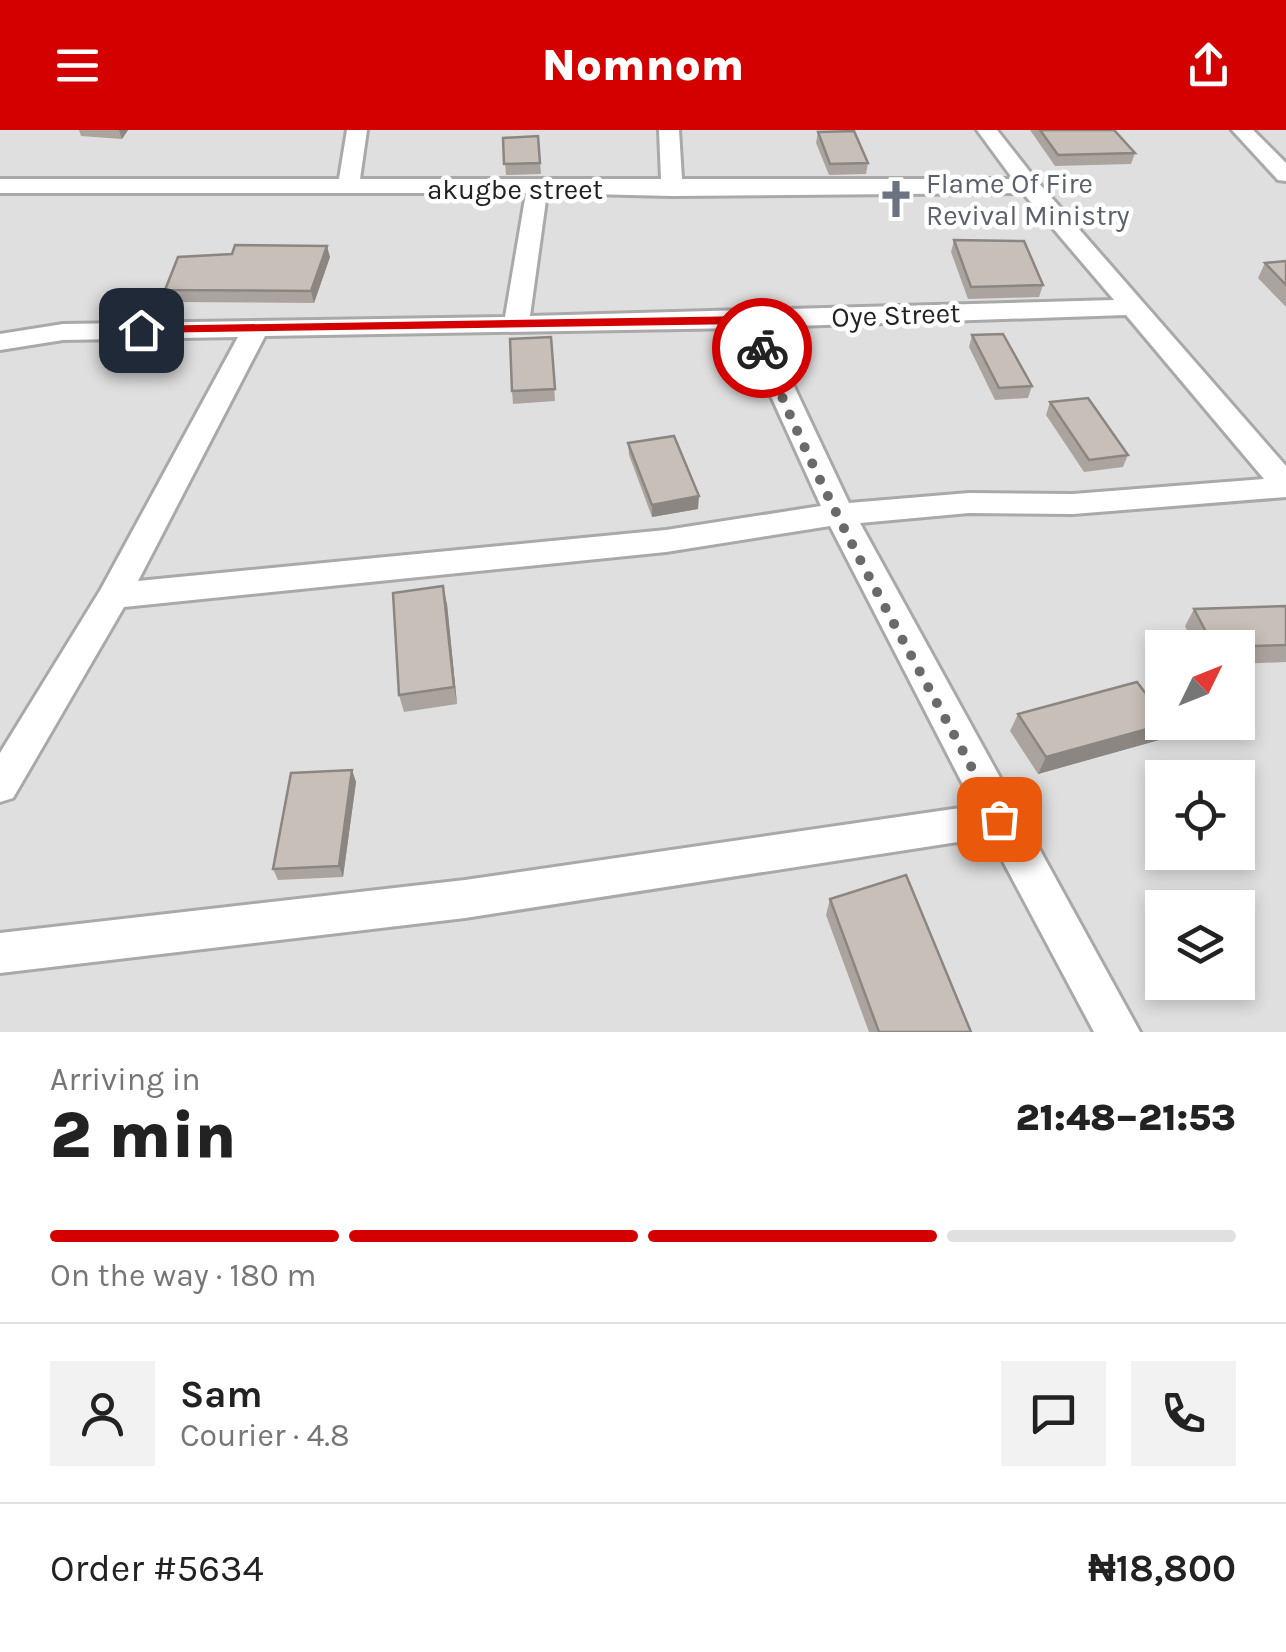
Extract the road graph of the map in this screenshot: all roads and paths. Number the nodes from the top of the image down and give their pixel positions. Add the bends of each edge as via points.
1 (357, 130) edge
2 (670, 130) edge
3 (988, 130) edge
4 (1242, 130) edge
5 (1286, 175) edge
6 (0, 186) edge
7 (1030, 186) junction
8 (348, 188) junction
9 (537, 189) junction
10 (672, 189) junction
11 (1134, 307) junction
12 (750, 320) junction
13 (516, 325) junction
14 (256, 326) junction
15 (0, 342) edge
16 (1286, 486) edge
17 (839, 514) junction
18 (114, 596) junction
19 (0, 786) edge
20 (999, 819) junction
21 (0, 953) edge
22 (1118, 1032) edge

1 - 8 street
2 - 10 street
3 - 7 street
4 - 5 street
6 - 8 street, akugbe street
7 - 10 street, akugbe street
7 - 11 street
8 - 9 street, akugbe street
9 - 10 street, akugbe street
9 - 13 street
11 - 12 street, Oye Street
11 - 16 street
12 - 13 street, Oye Street
12 - 17 street
13 - 14 street, Oye Street
14 - 15 street, Oye Street via 64,332
14 - 18 street
16 - 17 street
17 - 18 street via 666,541
17 - 20 street
18 - 19 street
20 - 21 street via 464,899
20 - 22 street

